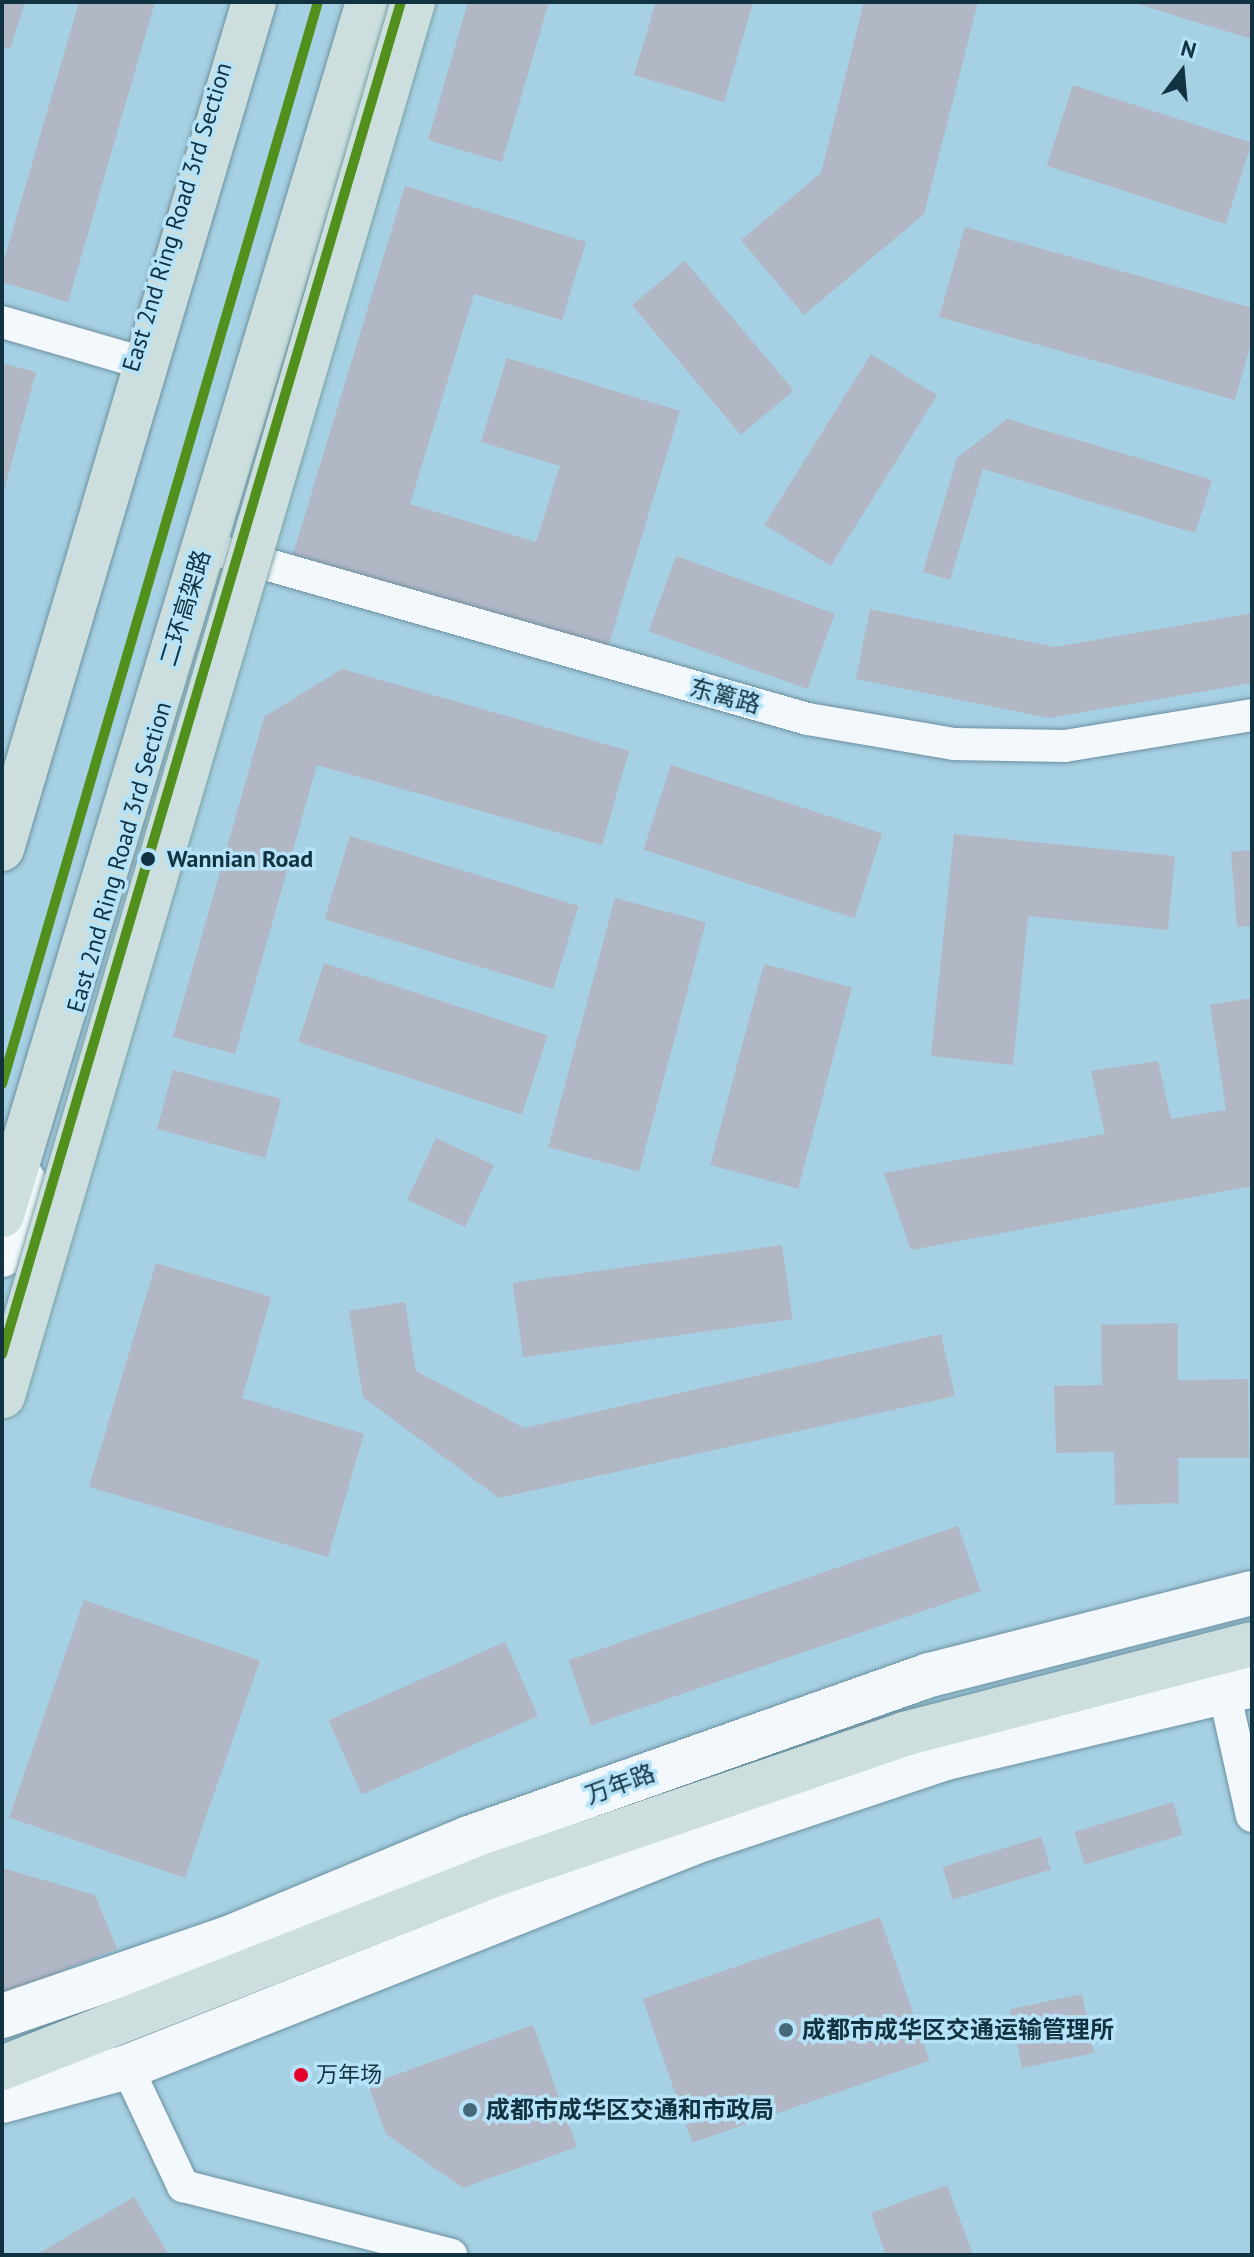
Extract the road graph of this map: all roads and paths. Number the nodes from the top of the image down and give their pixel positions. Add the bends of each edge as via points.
1 (368, 2) edge
2 (386, 2) edge
3 (413, 2) edge
4 (247, 11) edge
5 (2, 322) edge
6 (133, 360) junction
7 (210, 548) junction
8 (1252, 715) edge
9 (2, 800) edge
10 (2, 849) edge
11 (2, 1215) edge
12 (2, 1255) edge
13 (3, 1397) edge
14 (1252, 1593) edge
15 (1252, 1644) edge
16 (1238, 1688) edge
17 (1252, 1816) edge
18 (2, 2016) edge
19 (127, 2067) junction
20 (2, 2068) edge
21 (2, 2101) edge
22 (451, 2255) edge

1 - 11 highway, 二环高架路
2 - 7 main road, East 2nd Ring Road 3rd Section
3 - 13 highway, bridge
4 - 6 main road, East 2nd Ring Road 3rd Section
4 - 10 highway
5 - 6 street
6 - 9 main road, East 2nd Ring Road 3rd Section
7 - 8 street, 东篱路 via 808,719 954,744 1065,746
7 - 12 main road, East 2nd Ring Road 3rd Section
14 - 18 main road, 万年路 via 916,1680 469,1838 226,1939
15 - 20 highway via 904,1734 496,1874
16 - 17 street
16 - 19 main road via 946,1758 695,1842
19 - 21 main road
19 - 22 street via 183,2186

